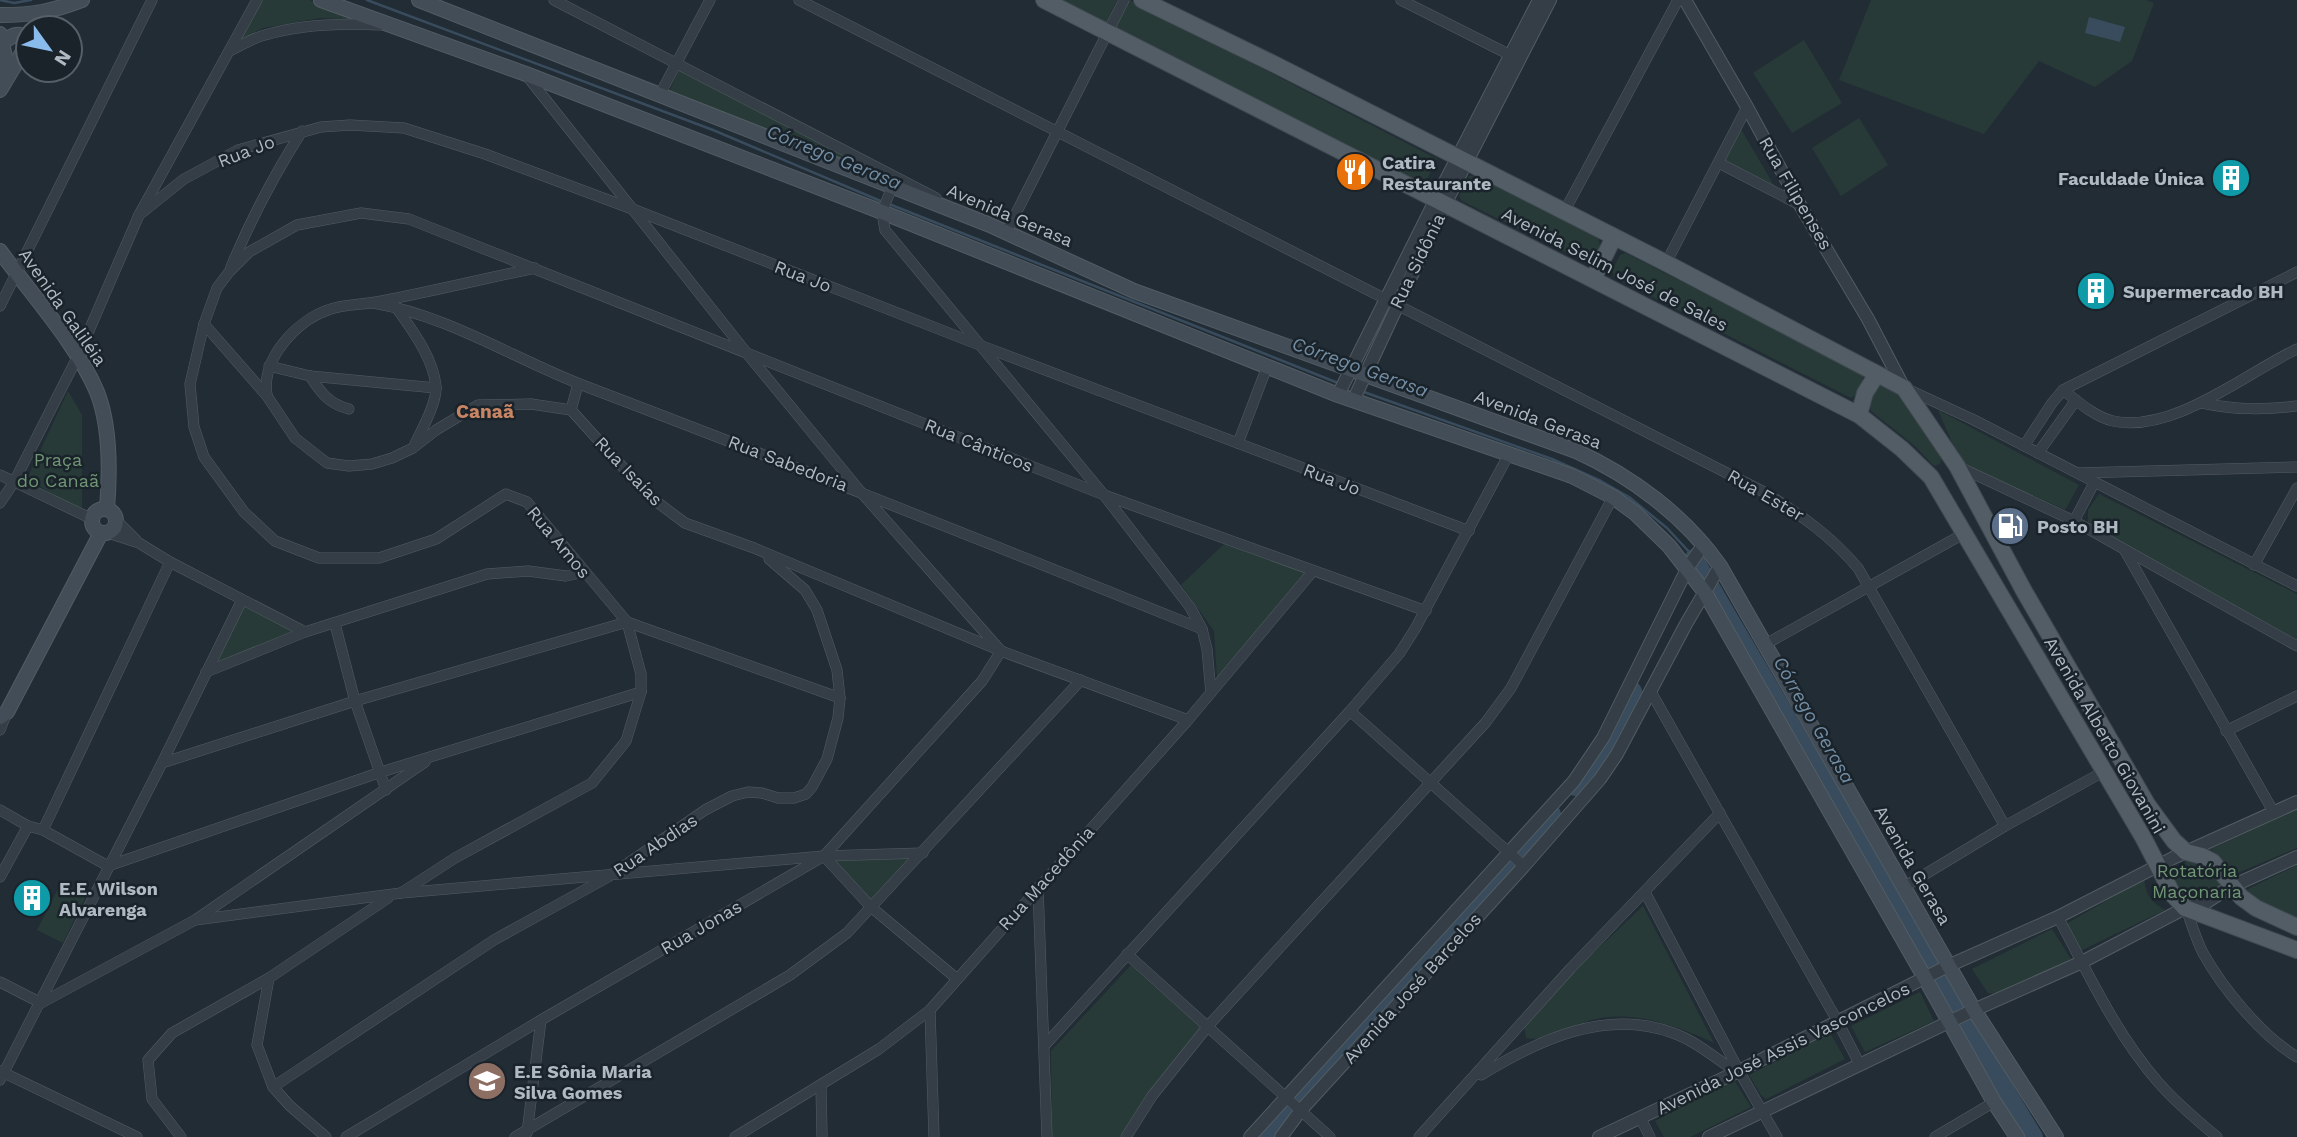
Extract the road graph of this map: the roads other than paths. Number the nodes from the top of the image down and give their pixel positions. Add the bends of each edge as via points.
1 (82, 0) edge
2 (152, 0) edge
3 (257, 0) edge
4 (321, 0) edge
5 (419, 0) edge
6 (554, 0) edge
7 (710, 0) edge
8 (799, 0) edge
9 (1044, 0) edge
10 (1124, 0) edge
11 (1142, 0) edge
12 (1401, 0) edge
13 (1539, 0) edge
14 (1550, 0) edge
15 (1678, 0) edge
16 (1685, 0) edge
17 (51, 12) joint
18 (0, 15) edge
19 (398, 26) junction
20 (1108, 33) junction
21 (2, 38) edge
22 (229, 52) junction
23 (1514, 57) junction
24 (677, 62) junction
25 (14, 66) edge
26 (526, 74) junction
27 (0, 79) edge
28 (0, 90) edge
29 (659, 96) junction
30 (1747, 107) junction
31 (302, 131) junction
32 (1056, 131) junction
33 (1462, 161) junction
34 (1719, 163) junction
35 (891, 190) junction
36 (1440, 201) junction
37 (1800, 205) junction
38 (635, 210) junction
39 (883, 210) junction
40 (1564, 212) junction
41 (139, 215) junction
42 (990, 225) junction
43 (1006, 233) junction
44 (1614, 237) junction
45 (0, 251) edge
46 (1666, 263) junction
47 (536, 268) junction
48 (229, 272) junction
49 (2297, 272) edge
50 (17, 274) junction
51 (1593, 279) junction
52 (1391, 301) junction
53 (373, 303) junction
54 (0, 306) edge
55 (396, 307) junction
56 (204, 324) junction
57 (982, 346) junction
58 (2297, 349) edge
59 (745, 351) junction
60 (78, 356) junction
61 (269, 366) junction
62 (1267, 367) junction
63 (1877, 374) junction
64 (310, 376) junction
65 (1351, 380) junction
66 (578, 384) junction
67 (436, 388) junction
68 (1904, 388) junction
69 (2063, 390) junction
70 (267, 396) junction
71 (1355, 398) junction
72 (2076, 400) junction
73 (2202, 403) junction
74 (2297, 406) edge
75 (349, 409) dead end
76 (571, 410) junction
77 (1859, 415) junction
78 (1238, 443) junction
79 (2024, 446) junction
80 (413, 448) junction
81 (2038, 453) junction
82 (1509, 454) junction
83 (1956, 466) junction
84 (2297, 467) edge
85 (2074, 473) junction
86 (0, 475) edge
87 (1931, 477) junction
88 (14, 482) junction
89 (2094, 483) junction
90 (2297, 488) edge
91 (860, 491) junction
92 (1104, 495) junction
93 (1613, 497) junction
94 (0, 503) edge
95 (92, 519) joint
96 (2074, 521) junction
97 (108, 524) junction
98 (1469, 531) junction
99 (1965, 533) junction
100 (754, 548) junction
101 (2123, 548) junction
102 (1694, 558) junction
103 (170, 562) junction
104 (2254, 565) junction
105 (1313, 570) junction
106 (584, 572) junction
107 (1710, 581) junction
108 (1868, 586) junction
109 (2297, 586) edge
110 (2024, 591) junction
111 (242, 600) junction
112 (2005, 602) junction
113 (1426, 611) junction
114 (627, 622) junction
115 (335, 624) junction
116 (1202, 629) junction
117 (305, 632) junction
118 (1765, 645) junction
119 (2297, 646) edge
120 (1001, 651) junction
121 (206, 671) junction
122 (1081, 680) junction
123 (641, 692) junction
124 (1651, 692) junction
125 (1212, 693) junction
126 (2297, 696) edge
127 (840, 698) junction
128 (355, 701) junction
129 (1350, 711) junction
130 (4, 714) edge
131 (1188, 720) junction
132 (0, 730) edge
133 (2226, 731) junction
134 (435, 755) junction
135 (162, 763) junction
136 (2103, 772) junction
137 (378, 773) junction
138 (1431, 783) junction
139 (386, 790) junction
140 (2297, 802) edge
141 (0, 810) edge
142 (2273, 811) junction
143 (1720, 813) junction
144 (28, 826) junction
145 (2005, 826) junction
146 (43, 830) junction
147 (2186, 852) junction
148 (923, 853) junction
149 (824, 856) junction
150 (2297, 857) edge
151 (1516, 860) junction
152 (108, 866) junction
153 (2159, 866) junction
154 (0, 877) edge
155 (608, 877) junction
156 (1038, 887) junction
157 (1904, 887) junction
158 (2230, 887) junction
159 (1645, 892) junction
160 (396, 895) junction
161 (871, 907) junction
162 (2185, 908) junction
163 (2058, 917) junction
164 (195, 920) junction
165 (2297, 927) edge
166 (2297, 950) edge
167 (1127, 954) junction
168 (2082, 962) junction
169 (1937, 972) junction
170 (269, 978) junction
171 (956, 978) junction
172 (0, 982) edge
173 (40, 1003) junction
174 (930, 1010) junction
175 (1962, 1016) junction
176 (541, 1020) junction
177 (1838, 1023) junction
178 (1208, 1026) junction
179 (1512, 1035) junction
180 (1045, 1045) junction
181 (1520, 1051) junction
182 (2297, 1057) edge
183 (1860, 1065) junction
184 (1738, 1072) junction
185 (1, 1074) edge
186 (1468, 1082) junction
187 (821, 1086) junction
188 (273, 1087) junction
189 (1994, 1102) junction
190 (1293, 1103) junction
191 (1762, 1111) junction
192 (1640, 1117) junction
193 (527, 1134) edge
194 (137, 1137) edge
195 (181, 1137) edge
196 (326, 1137) edge
197 (346, 1137) edge
198 (515, 1137) edge
199 (735, 1137) edge
200 (822, 1137) edge
201 (934, 1137) edge
202 (1047, 1137) edge
203 (1126, 1137) edge
204 (1250, 1137) edge
205 (1281, 1137) edge
206 (1330, 1137) edge
207 (1419, 1137) edge
208 (1599, 1137) edge
209 (1650, 1137) edge
210 (1709, 1137) edge
211 (1777, 1137) edge
212 (1935, 1137) edge
213 (2017, 1137) edge
214 (2056, 1137) edge
215 (2217, 1137) edge

1 - 17 main road
2 - 50 street
3 - 22 street
4 - 19 main road, Avenida Gerasa
5 - 29 main road, Avenida Gerasa
6 - 24 street
7 - 24 street
8 - 32 street, Rua Ester
9 - 20 main road, Avenida Selim José de Sales
10 - 20 street
11 - 33 main road, Avenida Selim José de Sales
12 - 23 street
13 - 23 street, Rua Sidônia
14 - 23 street, Rua Sidônia
15 - 40 street
16 - 30 street, Rua Filipenses
17 - 18 main road
19 - 22 street via 303,27 264,35
19 - 26 main road, Avenida Gerasa
20 - 32 street
20 - 36 main road, Avenida Selim José de Sales
21 - 27 main road via 5,57
22 - 41 street
23 - 33 street, Rua Sidônia
24 - 29 street
24 - 42 street
25 - 28 main road
26 - 38 street
26 - 39 main road, Avenida Gerasa
29 - 35 main road, Avenida Gerasa
30 - 34 street
30 - 37 street, Rua Filipenses
31 - 38 street, Rua Jo via 350,125 404,128
31 - 41 street, Rua Jo via 238,150 184,179
31 - 48 street, Rua Amos via 273,177
32 - 43 street
32 - 52 street, Rua Ester
33 - 36 street, Rua Sidônia
33 - 40 main road, Avenida Selim José de Sales
34 - 37 street
34 - 46 street
35 - 39 street
35 - 42 main road, Avenida Gerasa
36 - 51 main road, Avenida Selim José de Sales
36 - 52 street, Rua Sidônia
37 - 68 street, Rua Filipenses
38 - 57 street, Rua Jo
38 - 59 street
39 - 57 street via 885,230
39 - 62 main road, Avenida Gerasa
40 - 44 main road, Avenida Selim José de Sales
41 - 60 street
42 - 43 main road, Avenida Gerasa
43 - 65 main road, Avenida Gerasa
44 - 46 main road, Avenida Selim José de Sales
44 - 51 main road
45 - 50 main road, Avenida Galiléia
46 - 63 main road, Avenida Selim José de Sales
47 - 48 street, Rua Amos via 409,219 360,213 297,225 249,252
47 - 53 street
47 - 59 street, Rua Cânticos
48 - 56 street, Rua Amos via 216,288
49 - 69 street
50 - 54 street
50 - 60 main road, Avenida Galiléia
51 - 77 main road, Avenida Selim José de Sales
52 - 65 street, Rua Sidônia
52 - 108 street, Rua Ester via 1764,492 1810,521 1843,550
53 - 55 street, Rua Sabedoria
53 - 61 street via 329,309 296,328
55 - 66 street, Rua Sabedoria via 423,314
55 - 67 street via 426,354
56 - 70 street
56 - 106 street, Rua Amos via 190,384 194,427 204,457 244,512 275,541 319,558 379,558 436,539 506,494 527,502
57 - 78 street, Rua Jo
57 - 92 street
58 - 73 street
59 - 91 street
59 - 92 street, Rua Cânticos
60 - 88 street
60 - 97 main road, Avenida Galiléia via 98,394 106,433
61 - 64 street
61 - 70 street
62 - 65 main road, Avenida Gerasa
62 - 78 street
63 - 68 main road, Avenida Selim José de Sales
63 - 77 main road
64 - 67 street
64 - 75 street via 335,406
65 - 71 main road, Avenida Gerasa
65 - 71 street, Rua Sidônia
65 - 102 main road, Avenida Gerasa via 1598,461 1689,528
66 - 76 street
66 - 91 street, Rua Sabedoria
67 - 80 street
68 - 79 street
68 - 83 main road, Avenida Selim José de Sales
69 - 72 street
69 - 79 street
70 - 80 street via 295,438 327,463 372,464
71 - 82 main road, Avenida Gerasa
72 - 73 street via 2112,421 2130,423
72 - 81 street
73 - 74 street via 2242,410
76 - 80 street via 531,404 478,405
76 - 100 street, Rua Isaías via 649,496 684,523
77 - 87 main road, Avenida Selim José de Sales
78 - 98 street, Rua Jo
79 - 81 street
81 - 85 street
82 - 93 main road, Avenida Gerasa via 1572,476
82 - 98 street
83 - 87 main road
83 - 96 street
83 - 110 main road, Avenida Alberto Giovanini
84 - 85 street
85 - 89 street
86 - 88 street
87 - 99 main road, Avenida Alberto Giovanini
88 - 94 street
88 - 95 street
89 - 96 street
89 - 104 street
90 - 104 street
91 - 116 street, Rua Sabedoria
91 - 120 street
92 - 105 street, Rua Cânticos
92 - 116 street
93 - 102 main road, Avenida Gerasa
93 - 138 street via 1511,688
95 - 97 main road via 93,528
96 - 101 street
97 - 103 street
97 - 130 main road, Avenida Galiléia
98 - 113 street
99 - 108 street
99 - 112 main road, Avenida Alberto Giovanini
100 - 120 street, Rua Isaías
100 - 127 street, Rua Abdias via 796,581 817,610 838,670
101 - 119 street
101 - 133 street
102 - 107 main road, Avenida Gerasa
102 - 107 main road
102 - 151 street, Avenida José Barcelos via 1603,738
103 - 111 street
103 - 146 street
104 - 109 street
105 - 113 street, Rua Cânticos
105 - 125 street, Rua Macedônia
106 - 114 street, Rua Amos
106 - 115 street via 566,576 528,571 487,574
107 - 118 main road, Avenida Gerasa
107 - 124 street, Avenida José Barcelos
107 - 169 main road, Avenida Gerasa
108 - 118 street
108 - 145 street, Rua Ester
110 - 112 main road
110 - 147 main road, Avenida Alberto Giovanini via 2147,804
111 - 117 street
111 - 121 street
112 - 136 main road, Avenida Alberto Giovanini
113 - 129 street via 1399,654
114 - 123 street, Rua Amos via 641,674
114 - 127 street
114 - 128 street
115 - 117 street
115 - 128 street
116 - 125 street
117 - 121 street
118 - 157 main road, Avenida Gerasa
120 - 122 street, Rua Isaías
120 - 149 street, Rua Jonas via 982,681
121 - 135 street
122 - 131 street, Rua Isaías
122 - 148 street
123 - 134 street
123 - 160 street, Rua Amos via 626,741 592,783
124 - 143 street
124 - 151 street, Avenida José Barcelos via 1600,779
125 - 131 street, Rua Macedônia
126 - 133 street
127 - 155 street, Rua Abdias via 827,759 806,794 794,798 748,792 732,796
128 - 135 street
128 - 137 street
129 - 138 street
129 - 167 street
130 - 132 street
131 - 156 street, Rua Macedônia
133 - 142 street
134 - 137 street
134 - 139 street
135 - 152 street
136 - 145 street
136 - 153 main road, Avenida Alberto Giovanini
137 - 139 street
137 - 152 street
138 - 151 street
138 - 178 street
139 - 164 street
140 - 142 street, Avenida José Assis Vasconcelos
141 - 144 street
142 - 147 street, Avenida José Assis Vasconcelos
143 - 159 street
143 - 177 street
144 - 146 street
144 - 154 street
145 - 157 street
146 - 152 street
147 - 153 street, Avenida José Assis Vasconcelos
147 - 158 main road, Avenida Alberto Giovanini via 2213,862
148 - 149 street
148 - 161 street
149 - 155 street
149 - 161 street
149 - 176 street, Rua Jonas
150 - 158 street
151 - 190 street, Avenida José Barcelos
151 - 190 street, Avenida José Barcelos
152 - 173 street
153 - 162 main road, Avenida Alberto Giovanini
153 - 163 street, Avenida José Assis Vasconcelos
155 - 160 street
155 - 188 street, Rua Abdias via 494,940
156 - 171 street, Rua Macedônia
156 - 180 street
157 - 169 main road, Avenida Gerasa
158 - 162 street via 2202,905
158 - 165 main road, Avenida Alberto Giovanini via 2256,908
159 - 179 street
159 - 184 street
160 - 164 street
160 - 170 street, Rua Amos
161 - 171 street
161 - 193 street via 847,933 790,975
162 - 166 main road
162 - 168 street
162 - 182 street via 2203,953 2226,987 2260,1026
163 - 168 street
163 - 169 street, Avenida José Assis Vasconcelos
164 - 173 street
167 - 178 street
167 - 180 street
168 - 175 street
168 - 215 street via 2116,1026 2158,1082
169 - 175 main road, Avenida Gerasa
169 - 175 main road, Avenida Gerasa
169 - 177 street, Avenida José Assis Vasconcelos
170 - 188 street via 257,1045
170 - 195 street, Rua Amos via 172,1033 148,1060 152,1099
171 - 174 street, Rua Macedônia
172 - 173 street
173 - 185 street
174 - 187 street, Rua Macedônia
174 - 201 street
175 - 183 street
175 - 189 main road, Avenida Gerasa
175 - 214 main road, Avenida Gerasa
176 - 193 street
176 - 197 street, Rua Jonas
177 - 183 street
177 - 184 street, Avenida José Assis Vasconcelos
178 - 190 street
178 - 203 street
179 - 181 street
179 - 186 street
180 - 202 street
181 - 184 street via 1572,1031 1628,1023 1688,1040
181 - 186 street
183 - 191 street
184 - 191 street
184 - 192 street, Avenida José Assis Vasconcelos
185 - 194 street
186 - 207 street
187 - 199 street, Rua Macedônia
187 - 200 street
188 - 196 street
189 - 212 street
189 - 213 main road, Avenida Gerasa
190 - 204 street, Avenida José Barcelos
190 - 205 street, Avenida José Barcelos
190 - 206 street
191 - 210 street
191 - 211 street
192 - 208 street, Avenida José Assis Vasconcelos
192 - 209 street, Avenida José Assis Vasconcelos
193 - 198 street

